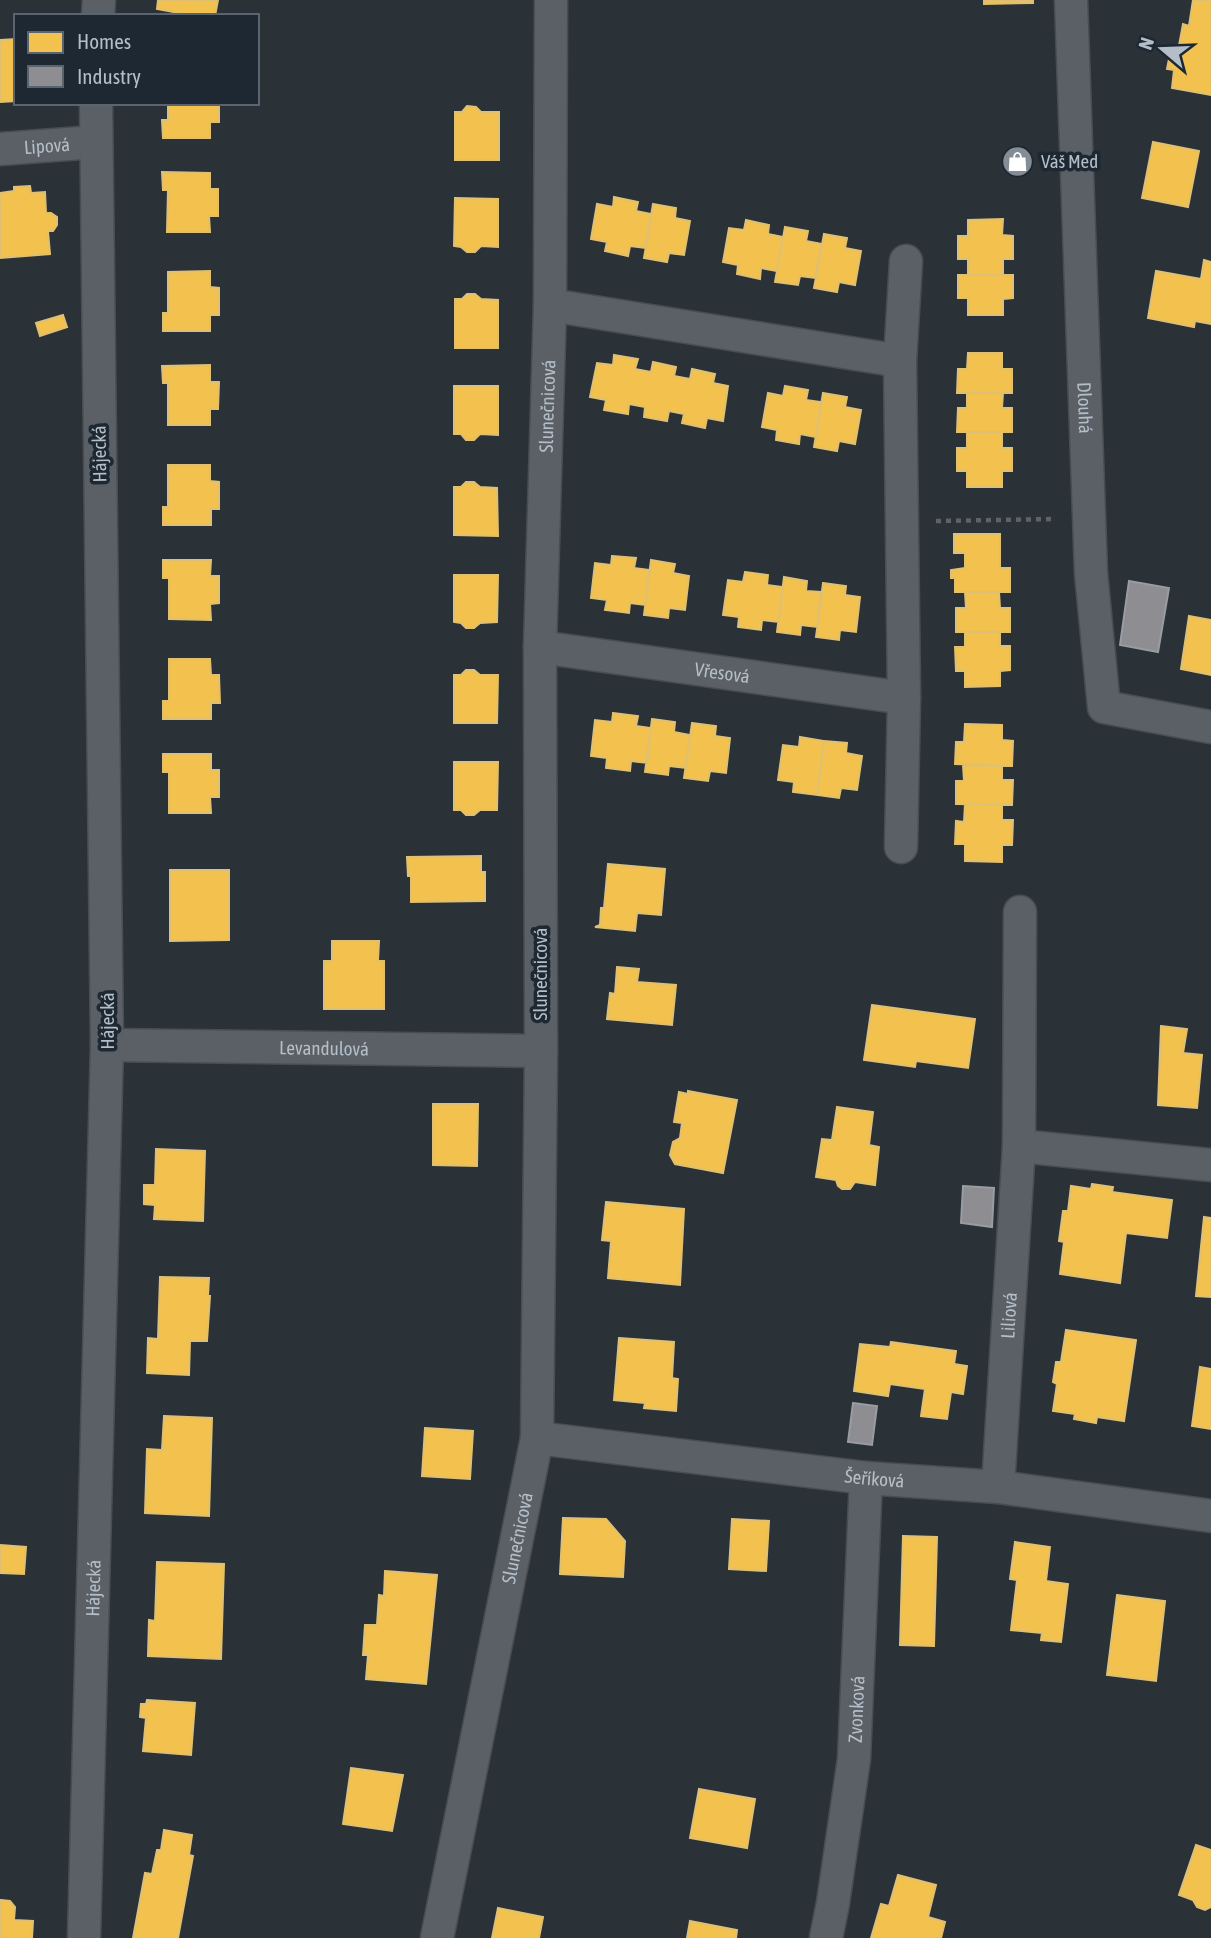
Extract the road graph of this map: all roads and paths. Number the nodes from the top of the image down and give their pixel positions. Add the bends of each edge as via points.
1 (551, 0) edge
2 (1071, 0) edge
3 (96, 105) edge
4 (94, 142) junction
5 (0, 149) edge
6 (906, 261) dead end
7 (550, 305) junction
8 (900, 361) junction
9 (1089, 519) junction
10 (902, 522) junction
11 (540, 647) junction
12 (904, 698) junction
13 (1211, 727) edge
14 (901, 847) dead end
15 (1020, 912) dead end
16 (107, 1045) junction
17 (541, 1051) junction
18 (1019, 1146) junction
19 (1211, 1165) edge
20 (537, 1438) junction
21 (866, 1478) junction
22 (998, 1487) junction
23 (1211, 1516) edge
24 (84, 1938) edge
25 (437, 1938) edge
26 (826, 1938) edge

1 - 7 street, Slunečnicová
2 - 9 street, Dlouhá
3 - 4 street, Hájecká
4 - 5 street, Lipová
4 - 16 street, Hájecká
6 - 8 street
7 - 8 street
7 - 11 street, Slunečnicová
8 - 10 street
9 - 10 path
9 - 13 street, Dlouhá via 1104,707
10 - 12 street
11 - 12 street, Vřesová
11 - 17 street, Slunečnicová
12 - 14 street
15 - 18 street, Liliová
16 - 17 street, Levandulová
16 - 24 street, Hájecká
17 - 20 street, Slunečnicová
18 - 19 street
18 - 22 street, Liliová
20 - 21 street, Šeříková
20 - 25 street, Slunečnicová
21 - 22 street, Šeříková
21 - 26 street, Zvonková via 854,1759
22 - 23 street, Šeříková

